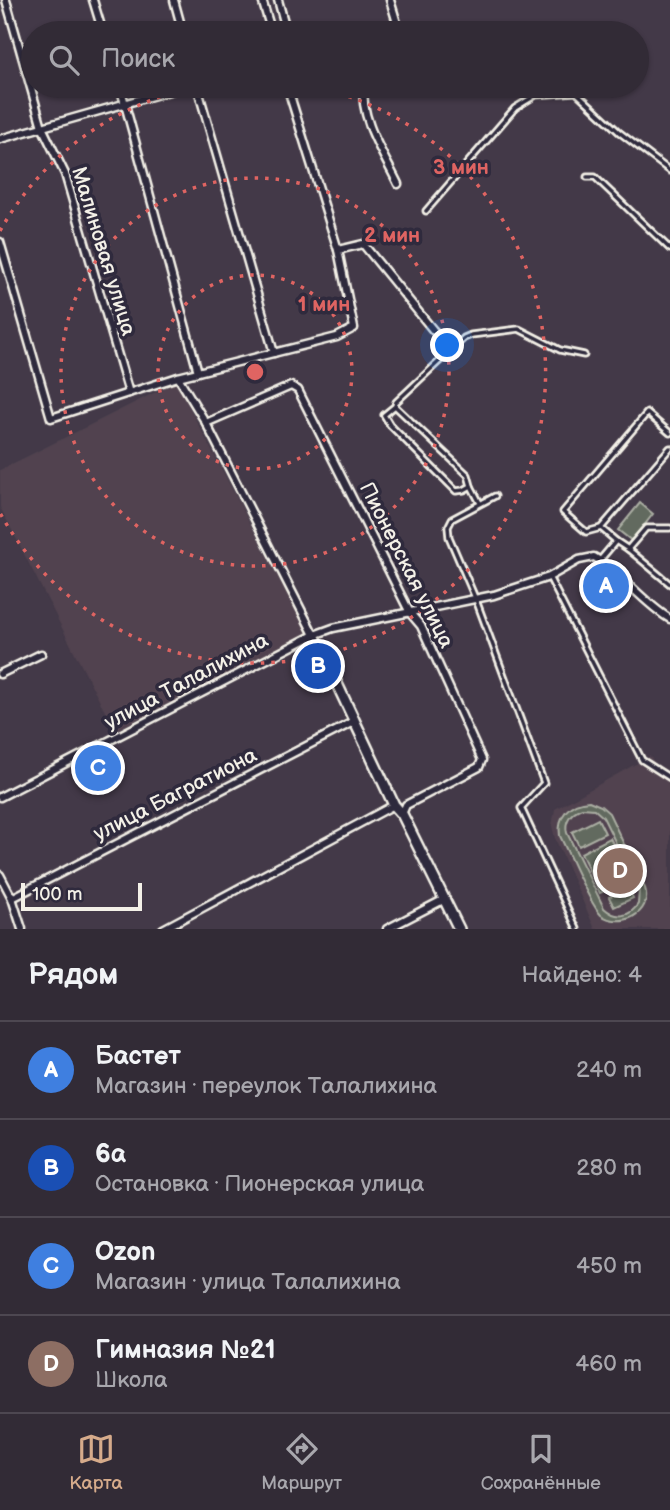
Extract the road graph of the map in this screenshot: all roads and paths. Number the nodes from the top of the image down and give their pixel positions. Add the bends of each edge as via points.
1 (6, 0) edge
2 (93, 0) edge
3 (174, 0) edge
4 (262, 0) edge
5 (278, 0) edge
6 (390, 0) edge
7 (99, 21) edge
8 (180, 21) edge
9 (268, 21) edge
10 (284, 21) edge
11 (396, 21) edge
12 (21, 53) edge
13 (34, 98) edge
14 (124, 98) edge
15 (143, 98) edge
16 (200, 98) edge
17 (292, 98) edge
18 (365, 98) edge
19 (532, 98) edge
20 (582, 98) edge
21 (125, 103) junction
22 (42, 127) junction
23 (0, 139) edge
24 (670, 171) edge
25 (587, 177) dead end
26 (398, 184) dead end
27 (425, 211) dead end
28 (0, 242) edge
29 (670, 249) edge
30 (338, 250) junction
31 (452, 349) junction
32 (274, 353) junction
33 (583, 355) dead end
34 (198, 372) junction
35 (178, 377) junction
36 (129, 393) junction
37 (395, 406) junction
38 (205, 423) junction
39 (670, 433) edge
40 (670, 448) edge
41 (471, 486) junction
42 (495, 496) dead end
43 (480, 503) junction
44 (601, 528) junction
45 (670, 528) edge
46 (616, 541) junction
47 (628, 549) junction
48 (600, 560) junction
49 (548, 577) junction
50 (670, 584) edge
51 (475, 600) junction
52 (410, 612) junction
53 (670, 619) edge
54 (314, 635) junction
55 (41, 654) dead end
56 (0, 674) edge
57 (355, 721) junction
58 (670, 778) edge
59 (0, 797) edge
60 (394, 805) junction
61 (402, 814) junction
62 (0, 876) edge
63 (12, 898) junction
64 (443, 900) junction
65 (22, 929) edge
66 (163, 929) edge
67 (387, 929) edge
68 (459, 929) edge
69 (577, 929) edge

1 - 12 street, Малиновая улица
2 - 7 street
3 - 8 street
4 - 9 street
5 - 10 street
6 - 11 street
13 - 22 street, Малиновая улица
14 - 21 street
15 - 21 street
16 - 32 street
17 - 30 street
18 - 26 street via 375,138
19 - 27 lane via 515,108
20 - 24 lane
21 - 22 street
21 - 34 street
22 - 23 street
22 - 36 street, Малиновая улица via 65,174
25 - 29 lane via 595,177
28 - 36 street via 51,418
30 - 31 street via 363,244
30 - 32 street via 354,328 337,337
31 - 33 lane via 471,335 519,329 560,350
31 - 37 lane
32 - 34 street
34 - 35 street
35 - 36 street
35 - 38 street
37 - 41 lane via 463,469
37 - 41 lane via 384,415 408,445 456,491
38 - 52 street, Пионерская улица via 291,386 298,390
38 - 54 street
39 - 44 lane via 647,413 563,512 586,533
40 - 44 lane
41 - 43 lane
42 - 43 lane
43 - 51 lane via 452,519 448,527
44 - 46 lane
45 - 47 lane via 646,528
46 - 47 lane
46 - 48 lane
47 - 50 lane
48 - 49 street, улица Талалихина via 579,560
48 - 53 street
49 - 51 street, улица Талалихина
49 - 58 lane via 642,760
51 - 52 street, улица Талалихина
51 - 69 lane via 544,783 522,808
52 - 54 street, улица Талалихина
52 - 61 street, Пионерская улица via 421,626 482,760 480,767 407,805
54 - 57 street
54 - 59 street, улица Талалихина
55 - 56 street
57 - 60 street
57 - 63 street, улица Багратиона
60 - 61 street
60 - 66 street
61 - 64 street
62 - 63 street
63 - 65 street
64 - 67 street
64 - 68 street

